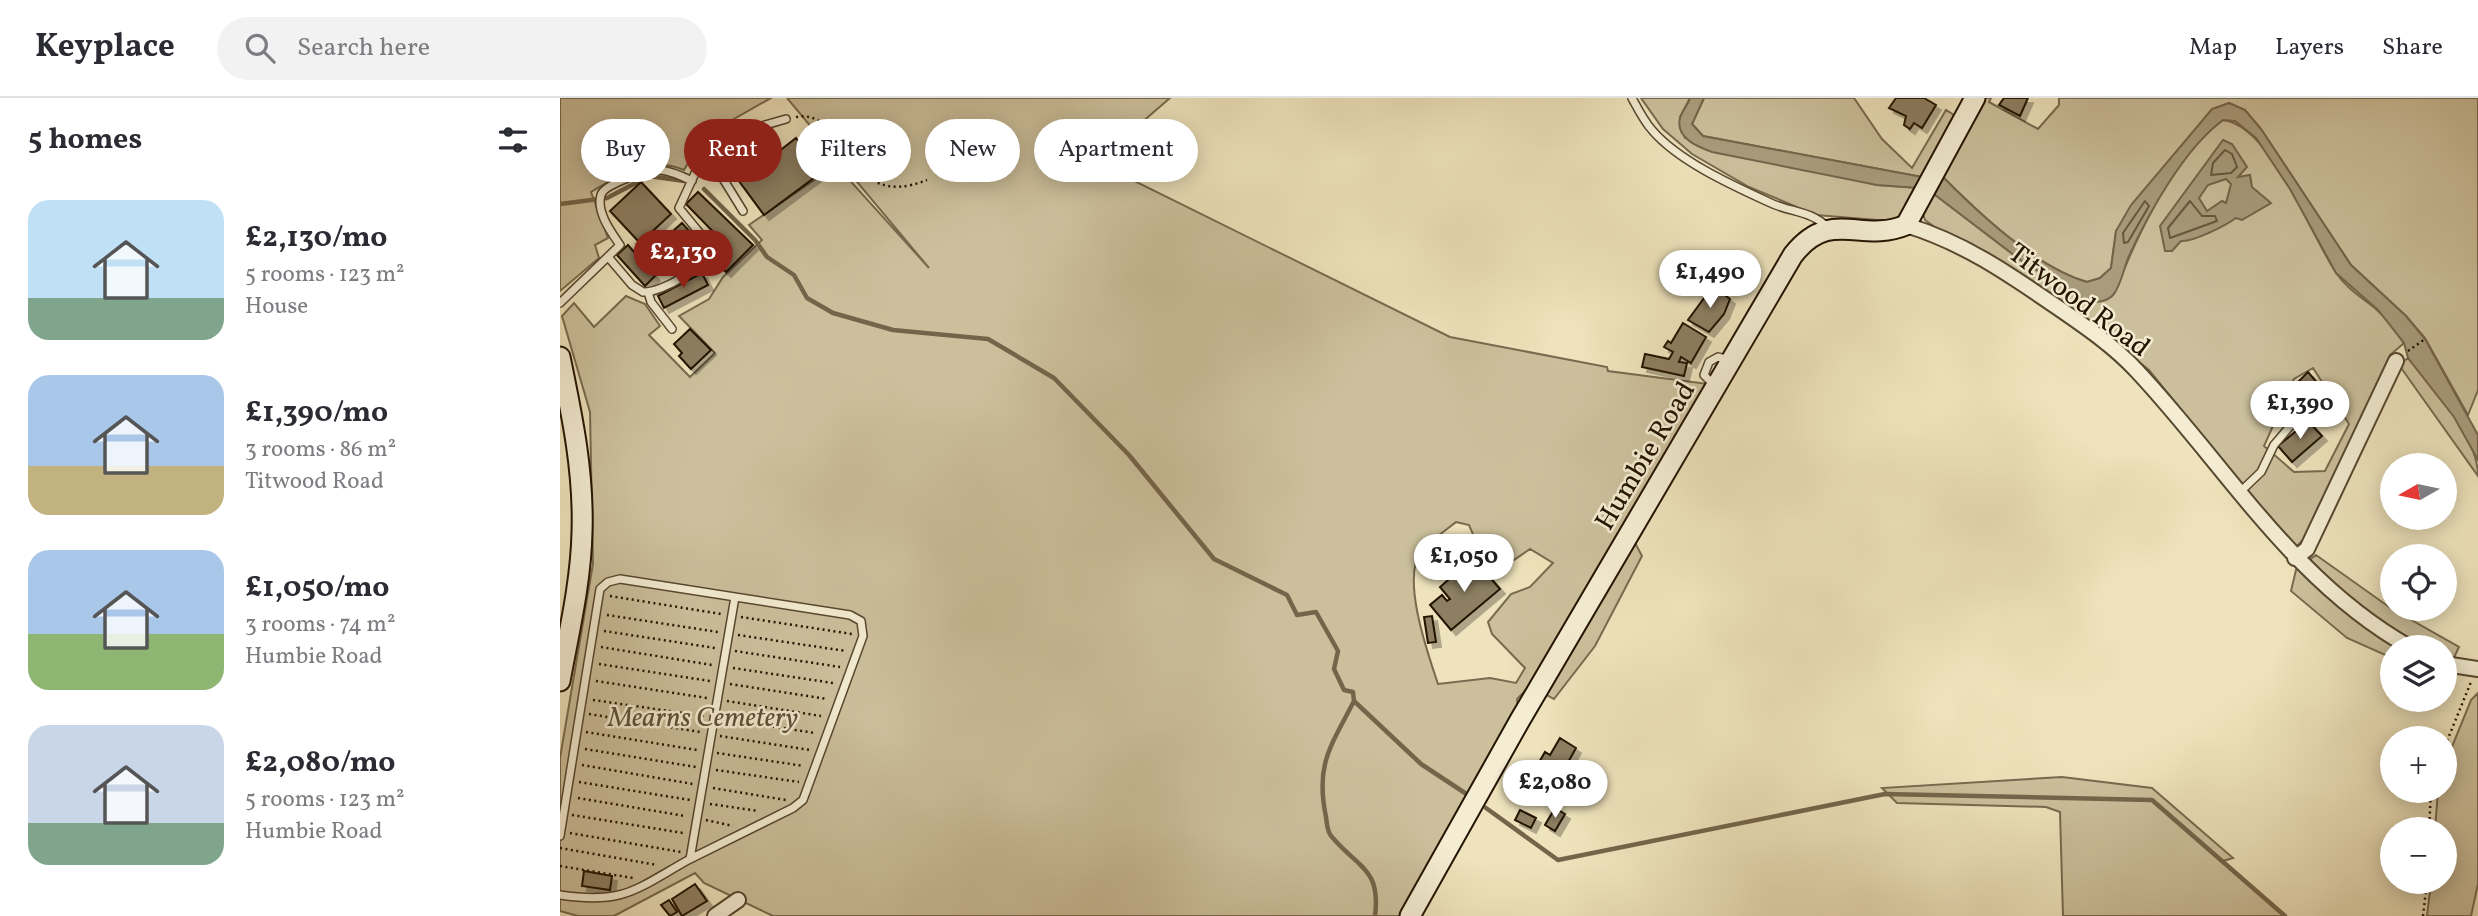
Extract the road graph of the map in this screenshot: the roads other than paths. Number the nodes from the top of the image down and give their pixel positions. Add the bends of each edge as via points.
1 (1632, 98) edge
2 (1975, 98) edge
3 (786, 119) road end
4 (782, 120) edge
5 (684, 178) edge
6 (692, 182) edge
7 (725, 182) edge
8 (743, 211) dead end
9 (1906, 225) junction
10 (1828, 229) junction
11 (609, 258) junction
12 (649, 292) junction
13 (560, 303) edge
14 (672, 329) dead end
15 (560, 357) edge
16 (2396, 360) road end
17 (2291, 425) dead end
18 (2239, 493) junction
19 (2295, 558) junction
20 (735, 597) junction
21 (2392, 635) edge
22 (2457, 666) edge
23 (2477, 669) edge
24 (560, 681) edge
25 (560, 834) edge
26 (690, 856) junction
27 (560, 895) edge
28 (738, 900) dead end
29 (715, 916) edge
30 (1410, 916) edge

1 - 10 lane via 1666,144 1775,205 1818,217
2 - 9 street
3 - 4 lane
5 - 11 lane via 660,170 635,175 604,190 600,196 604,217 620,245
6 - 12 lane via 679,208 709,240 711,253 691,272
7 - 8 lane
9 - 10 street via 1881,231
9 - 18 street, Titwood Road via 1989,259 2112,347 2153,388
10 - 30 street, Humbie Road via 1805,240 1793,255
11 - 12 lane via 638,290
11 - 13 lane
12 - 14 lane via 651,302
15 - 24 street via 578,450 582,534
16 - 19 street via 2307,549
17 - 18 lane via 2274,445 2261,472
18 - 19 street, Titwood Road
19 - 21 street, Titwood Road via 2338,599
20 - 25 lane via 620,579 600,589
20 - 26 lane
20 - 26 lane via 850,615 861,621 863,636 800,802
22 - 23 street
26 - 27 lane via 614,898 581,900
28 - 29 street

